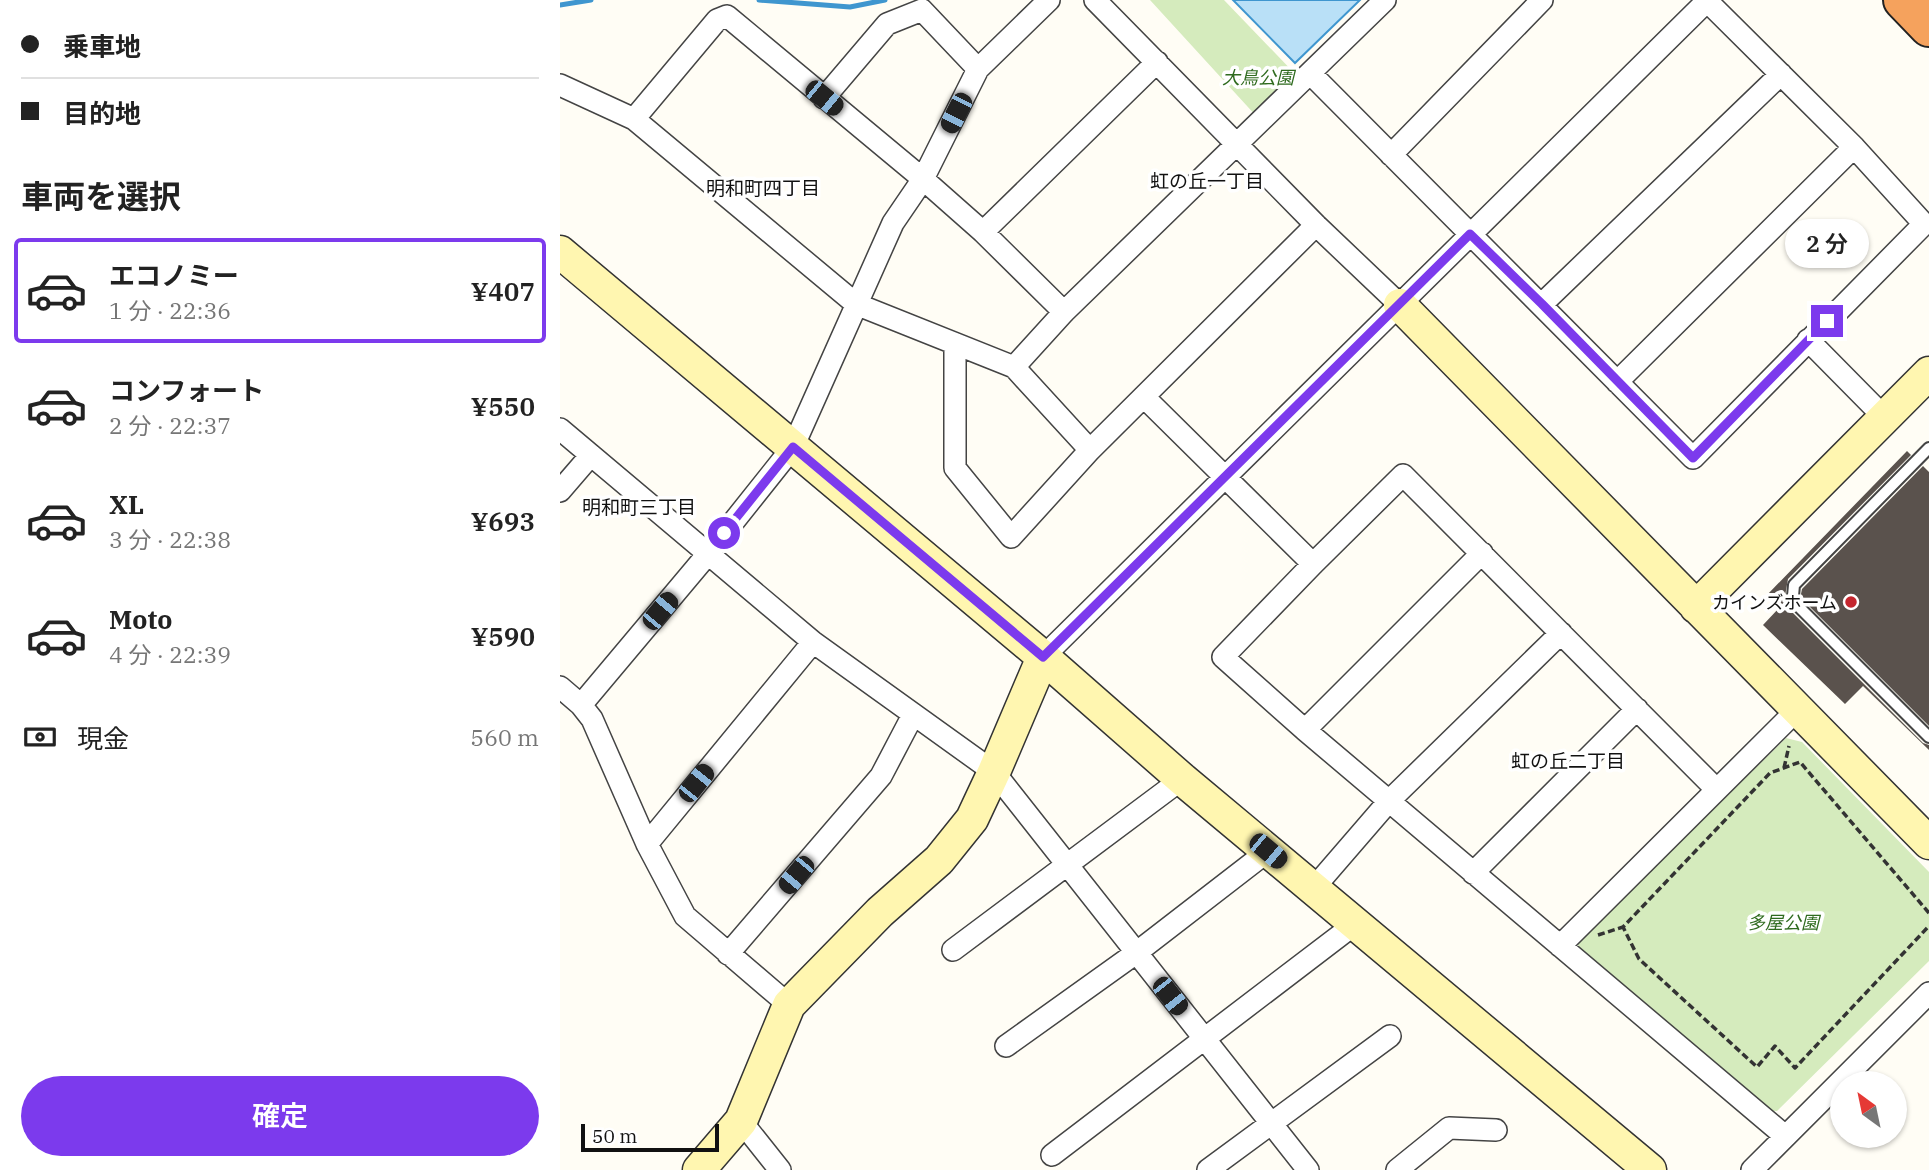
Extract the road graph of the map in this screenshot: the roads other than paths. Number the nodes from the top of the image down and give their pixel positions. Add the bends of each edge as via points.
1 (1049, 0) edge
2 (1095, 0) edge
3 (1385, 0) edge
4 (1542, 0) edge
5 (1707, 0) edge
6 (1903, 0) edge
7 (1929, 27) edge
8 (1157, 62) junction
9 (978, 69) junction
10 (1310, 73) junction
11 (1781, 74) junction
12 (560, 85) edge
13 (824, 98) junction
14 (634, 119) junction
15 (1237, 146) junction
16 (1854, 148) junction
17 (1391, 155) junction
18 (923, 179) junction
19 (1316, 225) junction
20 (983, 232) junction
21 (1470, 234) junction
22 (560, 252) edge
23 (856, 304) junction
24 (1542, 304) junction
25 (1400, 305) junction
26 (1064, 313) junction
27 (1808, 340) junction
28 (955, 344) junction
29 (1014, 368) junction
30 (1617, 382) junction
31 (1922, 385) edge
32 (1144, 397) junction
33 (1885, 418) junction
34 (560, 429) edge
35 (793, 447) junction
36 (1090, 450) junction
37 (1927, 452) edge
38 (591, 455) junction
39 (1225, 478) junction
40 (560, 491) edge
41 (1482, 552) junction
42 (707, 555) junction
43 (1312, 564) junction
44 (1696, 607) junction
45 (1561, 633) junction
46 (813, 642) junction
47 (1043, 657) junction
48 (560, 687) edge
49 (581, 705) junction
50 (1637, 709) junction
51 (1797, 710) junction
52 (914, 715) junction
53 (1305, 730) junction
54 (1929, 737) edge
55 (994, 772) junction
56 (1182, 779) junction
57 (1716, 789) junction
58 (1389, 801) junction
59 (1929, 843) edge
60 (647, 844) junction
61 (1268, 851) junction
62 (1068, 866) junction
63 (1473, 873) junction
64 (1313, 889) junction
65 (1355, 924) junction
66 (1560, 946) junction
67 (953, 950) dead end
68 (1136, 953) junction
69 (728, 954) junction
70 (1928, 998) edge
71 (789, 1005) junction
72 (1390, 1036) dead end
73 (1204, 1039) junction
74 (1006, 1046) dead end
75 (741, 1121) junction
76 (1271, 1124) junction
77 (1496, 1130) dead end
78 (1785, 1136) junction
79 (1052, 1155) dead end
80 (699, 1170) edge
81 (780, 1170) edge
82 (1208, 1170) edge
83 (1308, 1170) edge
84 (1397, 1170) edge
85 (1650, 1170) edge
86 (1752, 1170) edge

1 - 9 street
2 - 8 street
3 - 10 street
4 - 17 street
5 - 11 street
5 - 21 street
6 - 7 highway
8 - 15 street
8 - 20 street
9 - 13 street via 922,10 887,24
9 - 18 street
10 - 15 street
10 - 17 street
11 - 16 street
11 - 24 street
12 - 14 street
13 - 14 street via 724,16
13 - 18 street
14 - 23 street
15 - 19 street
15 - 26 street
16 - 27 street via 1924,224
16 - 30 street
17 - 21 street
18 - 20 street
18 - 23 street via 893,223
19 - 25 street
19 - 32 street
20 - 26 street
21 - 24 street
21 - 25 street
22 - 35 street
23 - 28 street
23 - 35 street
24 - 30 street
25 - 39 street
25 - 44 street
26 - 29 street
27 - 30 street via 1693,458
27 - 33 street
28 - 29 street
28 - 36 street via 955,468 1011,537
29 - 36 street
31 - 33 street
32 - 36 street
32 - 39 street
33 - 44 street
34 - 38 street
35 - 42 street
35 - 47 street
37 - 54 lane via 1794,585 1793,596
38 - 40 street
38 - 42 street
39 - 43 street
39 - 47 street
41 - 43 street via 1403,475
41 - 45 street
41 - 53 street
42 - 46 street
42 - 49 street
43 - 53 street via 1223,657
44 - 51 street
45 - 50 street
45 - 58 street
46 - 52 street
46 - 60 street
47 - 55 street
47 - 56 street
48 - 49 street
49 - 60 street via 592,719
50 - 57 street
50 - 63 street
51 - 57 street
51 - 59 street
52 - 55 street
52 - 69 street via 881,776
53 - 58 street
55 - 62 street
55 - 71 street via 972,819 939,860 880,912
56 - 61 street
56 - 62 street
57 - 66 street
58 - 63 street
58 - 64 street
60 - 69 street via 685,916
61 - 64 street
61 - 68 street
62 - 67 street
62 - 68 street
63 - 66 street
64 - 65 street
65 - 73 street
65 - 85 street
66 - 78 street
68 - 73 street
68 - 74 street
69 - 71 street
70 - 78 street
71 - 75 street
72 - 76 street
73 - 76 street
73 - 79 street
75 - 80 street
75 - 81 street
76 - 82 street
76 - 83 street
77 - 84 street via 1449,1128
78 - 86 street

